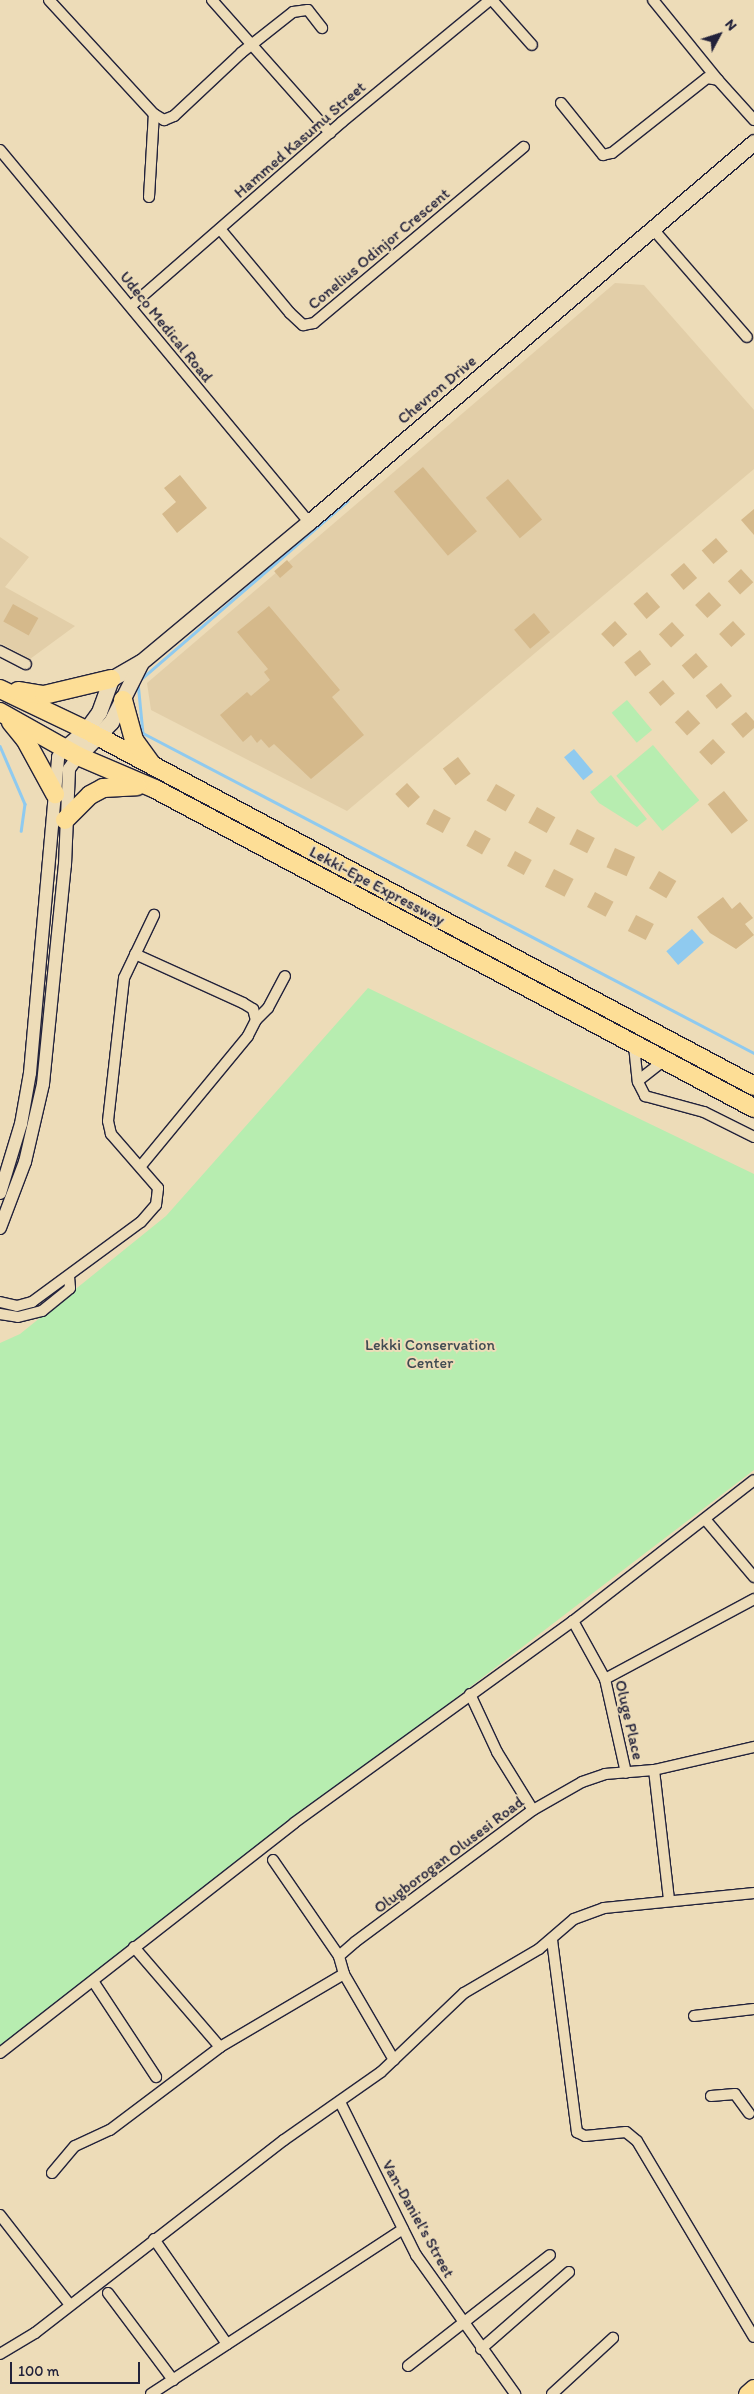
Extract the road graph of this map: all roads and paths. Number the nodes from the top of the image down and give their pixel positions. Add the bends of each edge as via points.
1 (50, 0) edge
2 (212, 0) edge
3 (491, 0) edge
4 (653, 0) edge
5 (322, 28) dead end
6 (252, 44) junction
7 (532, 45) dead end
8 (718, 80) junction
9 (561, 103) dead end
10 (154, 114) junction
11 (754, 120) edge
12 (330, 132) junction
13 (754, 142) edge
14 (524, 148) dead end
15 (0, 150) edge
16 (149, 197) dead end
17 (220, 229) junction
18 (652, 230) junction
19 (131, 306) junction
20 (747, 337) dead end
21 (309, 522) junction
22 (0, 651) edge
23 (141, 662) junction
24 (26, 664) dead end
25 (111, 680) junction
26 (0, 689) edge
27 (123, 700) junction
28 (1, 710) edge
29 (82, 743) junction
30 (157, 769) junction
31 (155, 790) junction
32 (55, 794) junction
33 (226, 807) junction
34 (65, 820) junction
35 (154, 915) dead end
36 (135, 954) junction
37 (285, 976) dead end
38 (256, 1020) junction
39 (634, 1046) junction
40 (663, 1061) junction
41 (639, 1081) junction
42 (754, 1086) edge
43 (754, 1108) edge
44 (754, 1137) edge
45 (141, 1166) junction
46 (0, 1193) edge
47 (0, 1228) edge
48 (69, 1278) junction
49 (0, 1302) edge
50 (0, 1314) edge
51 (754, 1480) edge
52 (705, 1519) junction
53 (754, 1577) edge
54 (754, 1599) edge
55 (573, 1621) junction
56 (605, 1679) junction
57 (470, 1694) junction
58 (754, 1748) edge
59 (654, 1770) junction
60 (626, 1773) junction
61 (532, 1810) junction
62 (273, 1860) dead end
63 (754, 1893) edge
64 (669, 1900) junction
65 (552, 1940) junction
66 (134, 1947) junction
67 (339, 1956) junction
68 (344, 1974) junction
69 (93, 1981) junction
70 (754, 2009) edge
71 (694, 2016) dead end
72 (220, 2047) junction
73 (0, 2053) edge
74 (394, 2060) junction
75 (156, 2077) dead end
76 (711, 2096) dead end
77 (340, 2102) junction
78 (753, 2115) edge
79 (52, 2173) dead end
80 (0, 2215) edge
81 (404, 2229) junction
82 (154, 2238) junction
83 (550, 2255) dead end
84 (569, 2272) dead end
85 (108, 2293) dead end
86 (70, 2305) junction
87 (463, 2325) junction
88 (754, 2337) edge
89 (613, 2338) dead end
90 (227, 2344) junction
91 (481, 2349) junction
92 (0, 2354) edge
93 (408, 2366) dead end
94 (173, 2380) junction
95 (754, 2388) edge
96 (151, 2394) edge
97 (515, 2394) edge
98 (552, 2394) edge
99 (747, 2394) edge

1 - 10 street
2 - 6 street
3 - 7 street
3 - 12 street, Hammed Kasumu Street
4 - 8 street
5 - 6 street via 308,10 298,10
6 - 10 street via 174,116 164,120
6 - 12 street
8 - 9 street via 706,78 612,153 604,155
8 - 11 street
10 - 16 street
12 - 17 street, Hammed Kasumu Street
13 - 18 main road, Chevron Drive
14 - 17 street, Conelius Odinjor Crescent via 314,323 304,325 290,313
15 - 19 street, Udeco Medical Road
17 - 19 street, Hammed Kasumu Street
18 - 20 street
18 - 21 main road, Chevron Drive
19 - 21 street, Udeco Medical Road
21 - 23 main road, Chevron Drive
22 - 24 street
23 - 25 main road, Chevron Drive
23 - 27 main road, Chevron Drive
25 - 26 highway via 44,695
25 - 29 main road
26 - 29 highway, Lekki-Epe Expressway
27 - 29 main road, Chevron Drive
27 - 30 highway via 134,740
28 - 29 highway, Lekki-Epe Expressway
28 - 32 highway via 25,739
29 - 30 highway, Lekki-Epe Expressway
29 - 31 highway, Lekki-Epe Expressway
29 - 32 street via 58,757
29 - 33 highway via 128,762 212,806
29 - 34 street via 69,769
30 - 33 highway, Lekki-Epe Expressway
31 - 34 highway via 116,784 103,788
31 - 39 highway, Lekki-Epe Expressway
32 - 46 street via 30,1072 21,1124
33 - 42 highway, Lekki-Epe Expressway
34 - 47 street via 65,865 41,1093 25,1162
35 - 36 street
36 - 38 street via 244,1002 253,1009
36 - 45 street via 124,978 108,1121 111,1134
37 - 38 street via 268,1008
38 - 45 street via 248,1036
39 - 40 highway, Lekki-Epe Expressway
39 - 41 street
40 - 41 street
40 - 43 highway, Lekki-Epe Expressway
41 - 44 street via 645,1096 704,1112
45 - 48 street via 158,1188 152,1212
48 - 49 street via 60,1278 27,1305
48 - 50 street via 70,1288 42,1311 18,1317
51 - 52 street
52 - 53 street
52 - 55 street
54 - 56 street
55 - 56 street, Oluge Place
55 - 57 street
56 - 60 street, Oluge Place
57 - 61 street via 497,1752
57 - 66 street via 294,1823
58 - 59 street, Olugborogan Olusesi Road
59 - 60 street, Olugborogan Olusesi Road
59 - 64 street
60 - 61 street, Olugborogan Olusesi Road via 605,1774 582,1782
61 - 67 street, Olugborogan Olusesi Road
62 - 67 street
63 - 64 street
64 - 65 street via 587,1912
65 - 74 street via 464,1993
65 - 88 street via 577,2132 584,2136 626,2132 637,2141
66 - 69 street
66 - 72 street
67 - 68 street
68 - 72 street
68 - 74 street
69 - 73 street
69 - 75 street
70 - 71 street
72 - 79 street via 110,2130 74,2146
74 - 77 street
76 - 78 street via 735,2094
77 - 81 street, Van-Daniel’s Street
77 - 82 street
80 - 86 street
81 - 87 street, Van-Daniel’s Street
81 - 90 street
82 - 86 street
82 - 90 street
83 - 87 street
84 - 91 street
85 - 94 street
86 - 92 street
87 - 91 street, Van-Daniel’s Street
87 - 93 street
89 - 98 street
90 - 94 street
91 - 97 street, Van-Daniel’s Street
94 - 96 street
95 - 99 main road

